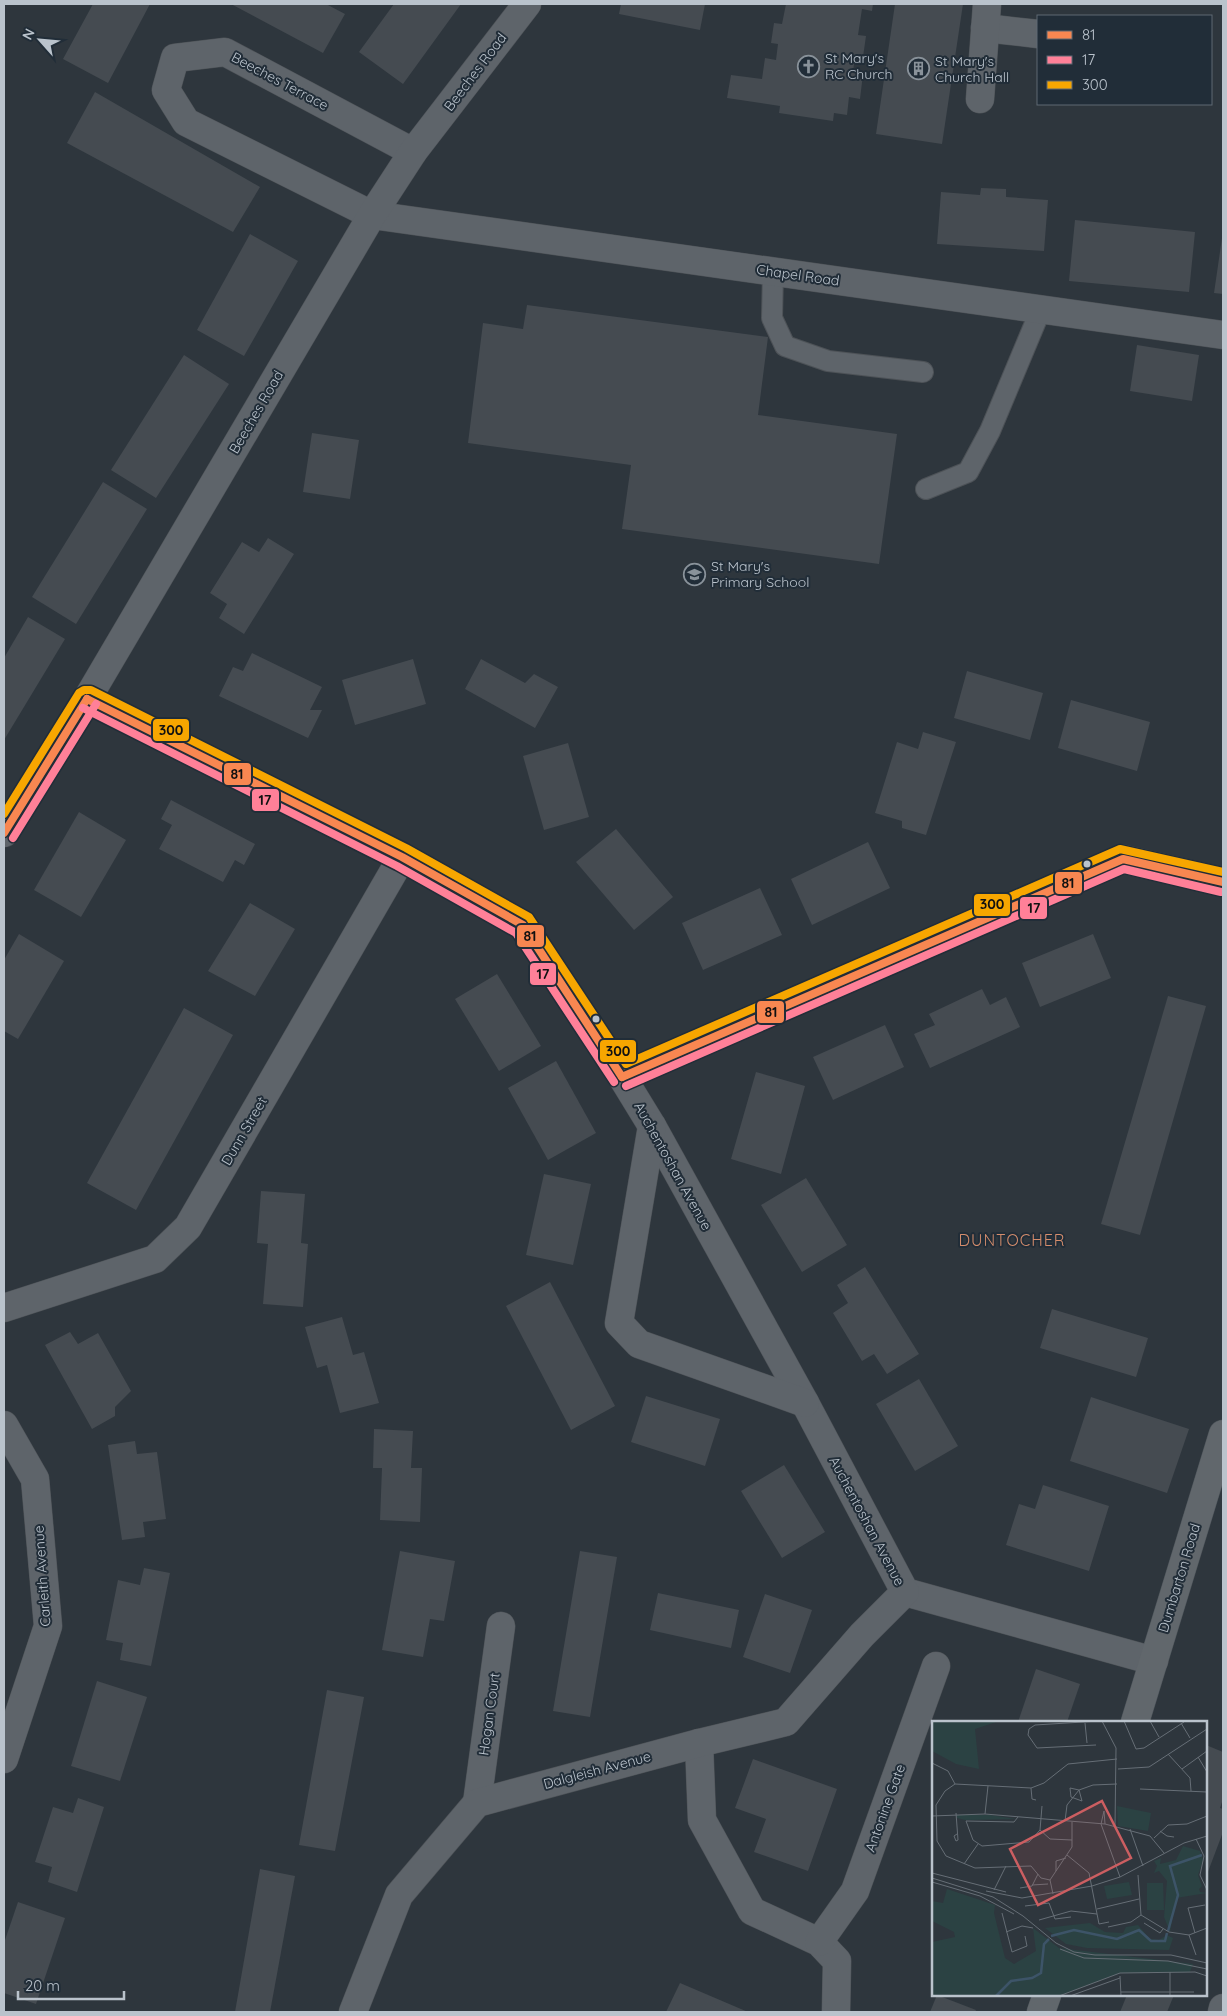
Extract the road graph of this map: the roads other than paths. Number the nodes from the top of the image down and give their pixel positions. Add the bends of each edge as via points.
1 (527, 4) edge
2 (986, 16) edge
3 (1037, 34) edge
4 (980, 99) dead end
5 (413, 152) junction
6 (372, 215) junction
7 (773, 272) junction
8 (1041, 310) junction
9 (1223, 335) edge
10 (924, 372) dead end
11 (926, 489) dead end
12 (87, 699) junction
13 (8, 816) edge
14 (402, 857) junction
15 (1223, 882) edge
16 (622, 1077) junction
17 (652, 1126) junction
18 (4, 1308) edge
19 (804, 1403) junction
20 (4, 1425) edge
21 (1223, 1434) edge
22 (905, 1592) junction
23 (501, 1626) dead end
24 (1154, 1660) junction
25 (936, 1666) dead end
26 (1135, 1721) edge
27 (699, 1742) junction
28 (4, 1759) edge
29 (477, 1803) junction
30 (819, 1942) junction
31 (1047, 1996) edge
32 (1223, 2008) edge
33 (353, 2012) edge
34 (836, 2012) edge
35 (1041, 2012) edge
36 (1222, 2012) edge

1 - 5 street, Beeches Road
2 - 3 street
2 - 4 street
5 - 6 street, Beeches Road
5 - 6 street, Beeches Terrace via 224,52 175,58 166,90 186,122
6 - 7 street, Chapel Road
6 - 12 street, Beeches Road
7 - 8 street, Chapel Road
7 - 10 lane via 772,318 785,346 828,360
8 - 9 street, Chapel Road
8 - 11 lane via 990,432 968,472
12 - 13 street, Beeches Road
12 - 14 street, Auchentoshan Avenue
14 - 16 street, Auchentoshan Avenue via 522,926
14 - 18 street, Dunn Street via 188,1227 155,1259
15 - 16 street via 1123,859
16 - 17 street, Auchentoshan Avenue
17 - 19 street, Auchentoshan Avenue
17 - 19 street via 619,1323 639,1344
19 - 22 street, Auchentoshan Avenue
20 - 28 street, Carleith Avenue via 35,1479 48,1626
21 - 24 main road, Dumbarton Road
22 - 24 street, Auchentoshan Avenue
22 - 27 street, Dalgleish Avenue via 862,1635 786,1722
23 - 29 street, Hogan Court
24 - 26 main road, Dumbarton Road
25 - 30 street, Antonine Gate via 855,1891
27 - 29 street, Dalgleish Avenue
27 - 30 street via 702,1820 752,1911
29 - 33 street via 399,1896
30 - 34 street via 837,1961
31 - 35 main road
32 - 36 street

